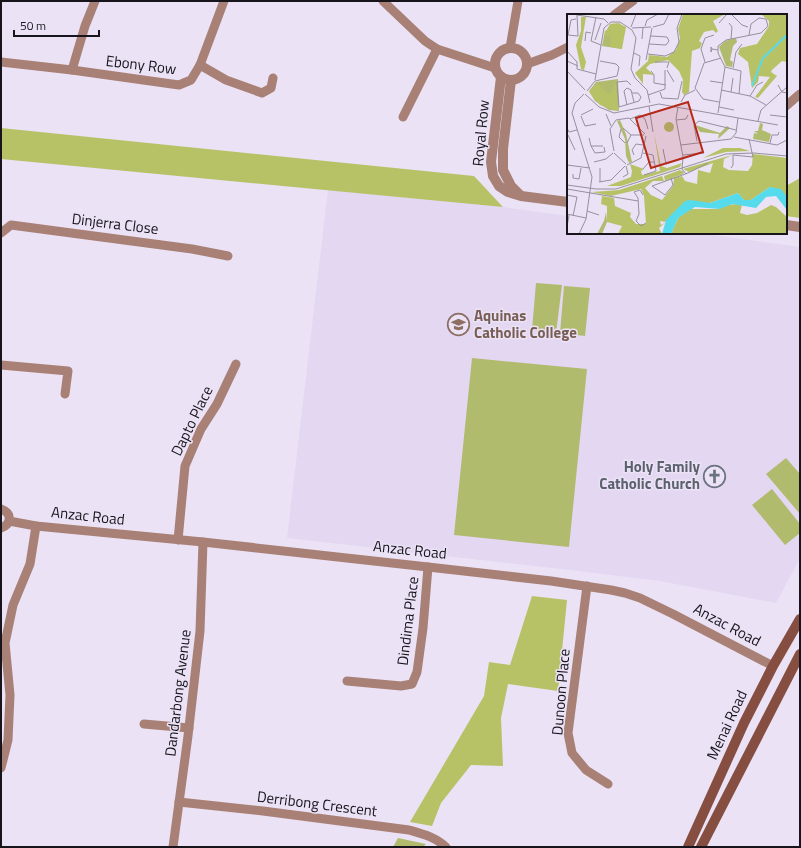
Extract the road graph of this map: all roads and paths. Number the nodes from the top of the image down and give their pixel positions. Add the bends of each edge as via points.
1 (95, 1) edge
2 (224, 1) edge
3 (383, 1) edge
4 (518, 1) edge
5 (633, 1) edge
6 (620, 13) edge
7 (567, 47) edge
8 (510, 48) junction
9 (437, 49) junction
10 (1, 62) edge
11 (527, 64) junction
12 (200, 65) junction
13 (496, 68) junction
14 (72, 70) junction
15 (501, 77) junction
16 (273, 78) dead end
17 (511, 80) junction
18 (800, 94) edge
19 (788, 104) edge
20 (403, 117) dead end
21 (521, 196) junction
22 (567, 202) edge
23 (787, 225) edge
24 (800, 227) edge
25 (1, 233) edge
26 (228, 256) dead end
27 (236, 364) dead end
28 (1, 365) edge
29 (65, 394) dead end
30 (1, 509) edge
31 (9, 521) junction
32 (36, 526) junction
33 (1, 528) edge
34 (178, 540) junction
35 (203, 542) junction
36 (428, 567) junction
37 (587, 586) junction
38 (800, 619) edge
39 (800, 654) edge
40 (773, 666) junction
41 (789, 675) junction
42 (347, 681) dead end
43 (144, 724) dead end
44 (189, 728) junction
45 (1, 768) edge
46 (608, 784) dead end
47 (179, 802) junction
48 (173, 847) edge
49 (446, 847) edge
50 (688, 847) edge
51 (701, 847) edge

1 - 14 street
2 - 12 street, Ebony Row
3 - 9 street
4 - 8 street
5 - 6 street
7 - 11 street
8 - 11 street via 522,53
8 - 13 street via 497,56
9 - 13 street
9 - 20 street
10 - 14 street, Ebony Row
11 - 17 street via 524,74
12 - 14 street, Ebony Row via 191,80 179,85
12 - 16 street via 226,80 262,92 271,88
13 - 15 street
15 - 17 street
15 - 21 street, Royal Row via 491,162 493,176 499,186
17 - 21 street, Royal Row via 503,170 511,186
18 - 19 street
21 - 22 street
23 - 24 street
25 - 26 street, Dinjerra Close via 11,225 192,248
27 - 34 street, Dapto Place via 185,466
28 - 29 street via 68,370
30 - 31 street via 8,514
31 - 32 street, Anzac Road
31 - 33 street
32 - 34 street, Anzac Road
32 - 45 street via 30,564 13,605 5,643 10,695 8,740
34 - 35 street, Anzac Road
35 - 36 street, Anzac Road
35 - 44 street, Dandarbong Avenue via 200,631
36 - 37 street, Anzac Road
36 - 42 street, Dindima Place via 417,672 412,684 401,686
37 - 40 street, Anzac Road via 640,598
37 - 46 street, Dunoon Place via 568,732 572,753 586,770
38 - 40 main road, Menai Road
39 - 41 main road, Menai Road
40 - 41 main road, Anzac Road
40 - 50 main road, Menai Road via 744,723
41 - 51 main road, Menai Road
43 - 44 street
44 - 47 street, Dandarbong Avenue
47 - 48 street, Dandarbong Avenue
47 - 49 street, Derribong Crescent via 409,830 429,836

